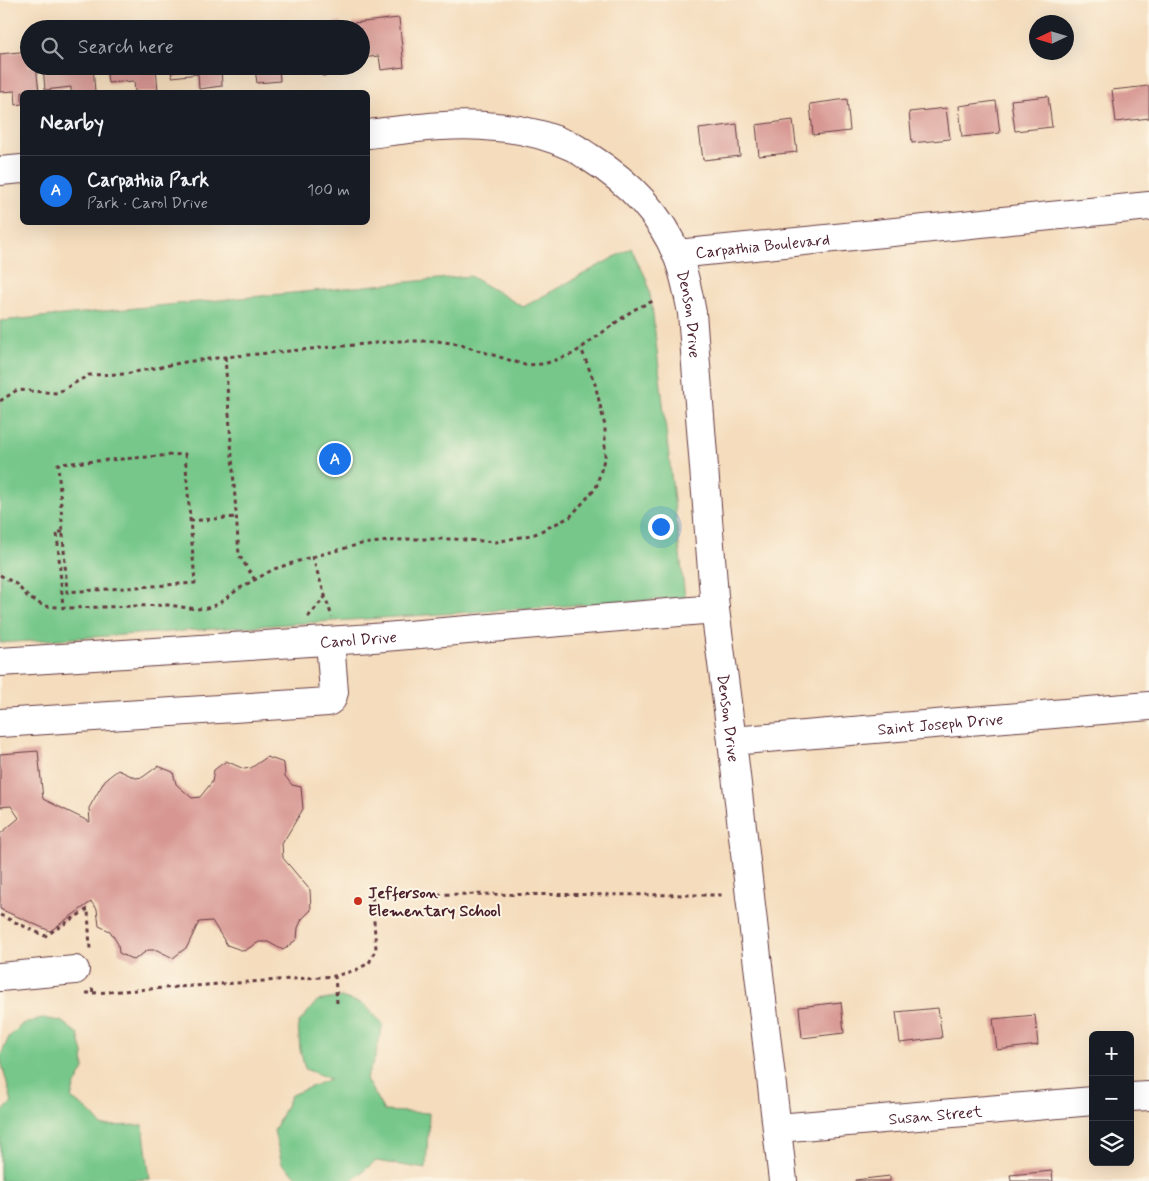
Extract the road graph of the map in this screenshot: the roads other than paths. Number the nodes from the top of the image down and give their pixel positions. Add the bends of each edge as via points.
1 (370, 134) edge
2 (20, 169) edge
3 (0, 171) edge
4 (1149, 206) edge
5 (677, 254) junction
6 (715, 609) junction
7 (336, 641) junction
8 (0, 662) edge
9 (1149, 706) edge
10 (0, 723) edge
11 (732, 741) junction
12 (75, 970) dead end
13 (0, 977) edge
14 (1149, 1096) edge
15 (1134, 1097) edge
16 (1089, 1101) edge
17 (778, 1128) junction
18 (784, 1181) edge

1 - 5 street, Carpathia Boulevard via 448,126 495,126 547,137 574,148 625,184 647,205
2 - 3 street
4 - 5 street, Carpathia Boulevard
5 - 6 street, Denson Drive via 692,314
6 - 7 street, Carol Drive
6 - 11 street, Denson Drive
7 - 8 street, Carol Drive
7 - 10 street via 334,692 328,702
9 - 11 street, Saint Joseph Drive
11 - 17 street, Denson Drive
12 - 13 street
14 - 15 street
16 - 17 street, Susan Street
17 - 18 street, Denson Drive

